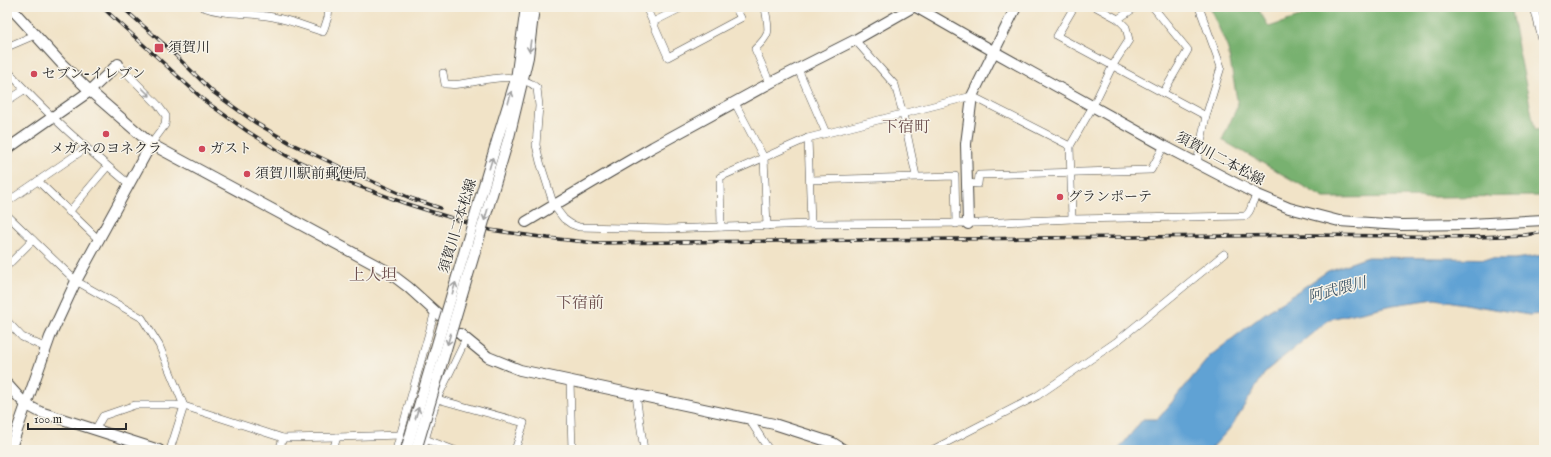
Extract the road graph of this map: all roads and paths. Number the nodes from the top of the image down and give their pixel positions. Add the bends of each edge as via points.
1 (10, 7) edge
2 (203, 7) edge
3 (329, 7) edge
4 (526, 7) edge
5 (534, 7) edge
6 (646, 7) edge
7 (683, 7) edge
8 (735, 7) edge
9 (765, 7) edge
10 (913, 7) edge
11 (916, 7) edge
12 (1016, 7) edge
13 (1074, 7) edge
14 (1096, 7) edge
15 (1136, 7) edge
16 (1153, 7) edge
17 (1199, 7) edge
18 (1534, 7) edge
19 (251, 10) edge
20 (1118, 19) junction
21 (653, 22) junction
22 (36, 35) junction
23 (855, 40) junction
24 (7, 47) edge
25 (1544, 48) edge
26 (993, 52) junction
27 (118, 64) joint
28 (1113, 65) junction
29 (798, 68) junction
30 (7, 70) edge
31 (443, 73) dead end
32 (520, 79) junction
33 (770, 83) junction
34 (24, 90) junction
35 (90, 91) junction
36 (1163, 93) junction
37 (972, 96) junction
38 (7, 102) edge
39 (735, 103) junction
40 (1093, 106) junction
41 (903, 114) junction
42 (1206, 116) junction
43 (52, 117) junction
44 (826, 133) junction
45 (504, 136) junction
46 (808, 138) junction
47 (152, 144) junction
48 (1070, 146) junction
49 (1164, 146) junction
50 (86, 148) junction
51 (7, 149) edge
52 (764, 158) junction
53 (1197, 162) junction
54 (107, 166) junction
55 (1070, 173) junction
56 (916, 176) junction
57 (810, 180) junction
58 (38, 181) junction
59 (966, 183) junction
60 (128, 184) junction
61 (1258, 195) junction
62 (7, 202) edge
63 (554, 206) junction
64 (69, 212) junction
65 (7, 215) edge
66 (1072, 219) junction
67 (1544, 220) edge
68 (526, 222) dead end
69 (811, 224) junction
70 (956, 224) junction
71 (968, 224) junction
72 (767, 226) junction
73 (721, 227) junction
74 (33, 240) junction
75 (98, 240) junction
76 (1224, 254) dead end
77 (7, 266) edge
78 (76, 281) junction
79 (437, 313) joint
80 (7, 321) edge
81 (463, 336) joint
82 (46, 348) junction
83 (570, 381) junction
84 (7, 384) edge
85 (636, 395) junction
86 (437, 399) junction
87 (25, 404) junction
88 (184, 406) junction
89 (749, 419) junction
90 (95, 430) junction
91 (10, 434) edge
92 (401, 435) junction
93 (282, 438) junction
94 (337, 438) junction
95 (425, 439) junction
96 (10, 450) edge
97 (159, 450) edge
98 (170, 450) edge
99 (279, 450) edge
100 (333, 450) edge
101 (396, 450) edge
102 (406, 450) edge
103 (416, 450) edge
104 (422, 450) edge
105 (454, 450) edge
106 (515, 450) edge
107 (572, 450) edge
108 (644, 450) edge
109 (769, 450) edge
110 (844, 450) edge
111 (932, 450) edge

1 - 22 street
2 - 19 street via 226,13
3 - 19 street via 323,32
4 - 32 street, 須賀川二本松線
5 -> 32 street, 須賀川二本松線 via 530,42
6 - 21 street
7 - 21 street
8 - 21 street via 741,18 668,57
9 - 33 street via 769,32 755,49
10 - 23 street
11 - 26 street, 須賀川二本松線
12 - 26 street
13 - 28 street via 1057,36
14 - 20 street
15 - 20 street
16 - 36 street via 1188,50
17 - 42 street via 1222,67
18 - 25 street
20 - 28 street via 1126,27 1129,40
22 - 24 street
22 - 35 street
23 - 29 street
23 - 41 street via 895,86
26 - 37 street
26 - 40 street, 須賀川二本松線
27 - 35 street
27 -> 47 street via 166,116 165,125
28 - 36 street
28 - 40 street
29 - 33 street
29 - 44 street
30 - 34 street
31 - 32 street via 444,84 499,78
32 - 45 street, 須賀川二本松線
32 - 63 street via 532,83 537,88 539,106 536,145
33 - 39 street
34 - 38 street
34 - 43 street
35 - 43 street
35 - 47 street
36 - 42 street
37 - 41 street
37 - 48 street
37 - 59 street via 966,144
39 - 52 street
39 - 63 street
40 - 48 street
40 - 49 street, 須賀川二本松線
41 - 44 street
41 - 56 street
42 - 53 street
43 - 50 street
43 - 51 street
44 - 46 street
102 -> 45 street, 須賀川二本松線, bridge
45 -> 103 street, 須賀川二本松線, bridge
46 - 52 street
46 - 57 street
47 - 60 street
47 - 79 street via 387,271
48 - 55 street
49 - 53 street, 須賀川二本松線
49 - 55 street via 1151,170
50 - 54 street
50 - 58 street
52 - 72 street
52 - 73 street via 720,177
53 - 61 street, 須賀川二本松線
54 - 60 street
54 - 64 street
55 - 59 street via 979,175 978,184
55 - 66 street
56 - 57 street
56 - 70 street via 955,176
57 - 69 street
58 - 62 street
58 - 64 street
59 - 71 street
60 - 75 street
61 - 66 street via 1252,200 1248,213 1244,216
61 - 67 street, 須賀川二本松線 via 1289,208 1339,221 1401,225
63 - 68 street
63 - 73 street via 564,219 579,227
64 - 75 street
65 - 74 street
66 - 71 street
69 - 70 street
69 - 72 street
70 - 71 street
72 - 73 street
74 - 77 street
74 - 78 street
75 - 78 street
76 - 111 street via 1116,342 1036,396
78 - 82 street
78 - 88 street via 142,318 159,345
79 - 92 street
80 - 82 street via 22,337
81 - 83 street via 488,357 506,366
81 - 86 street
82 - 87 street
83 - 85 street
83 - 107 street
84 - 87 street
85 - 89 street
85 - 108 street
86 - 95 street
86 - 106 street via 524,423
87 - 90 street via 40,412
87 - 91 street
88 - 90 street via 136,405 103,416
88 - 93 street
88 - 98 street
89 - 109 street
89 - 110 street via 798,431 833,443
90 - 97 street
91 - 96 street
92 - 94 street
92 - 101 street
93 - 94 street
93 - 99 street
94 - 100 street
95 - 104 street
95 - 105 street

